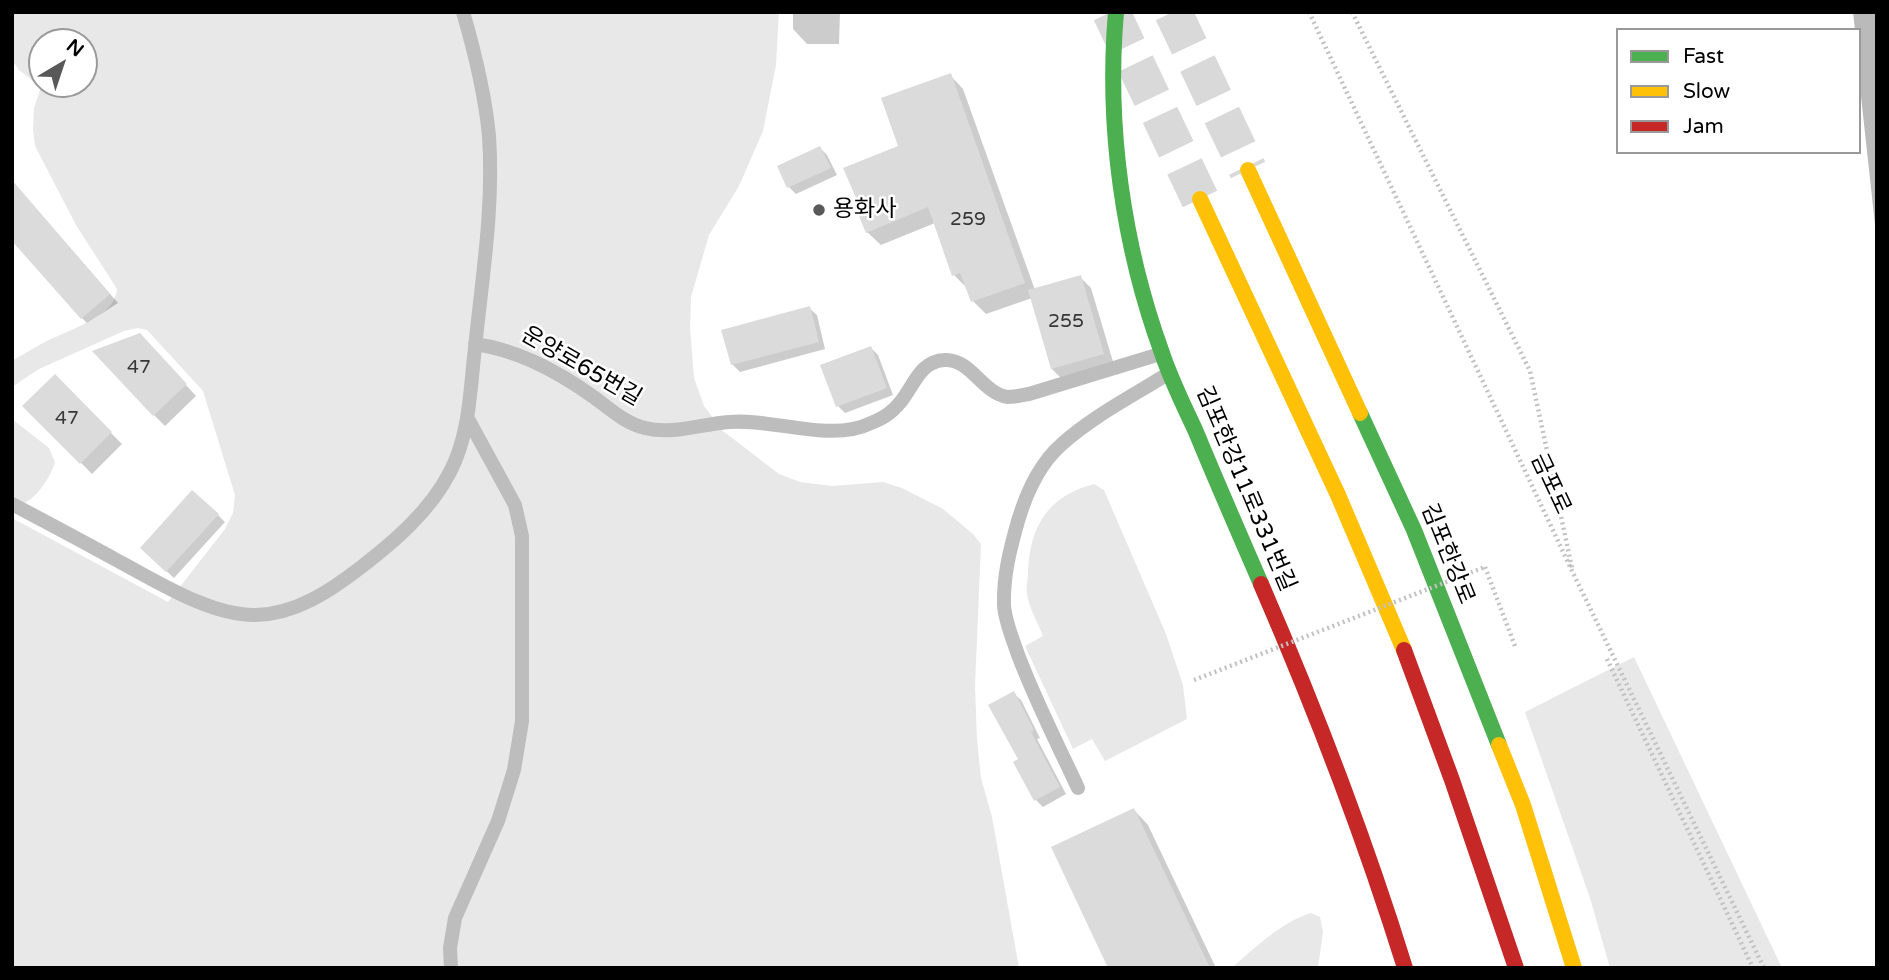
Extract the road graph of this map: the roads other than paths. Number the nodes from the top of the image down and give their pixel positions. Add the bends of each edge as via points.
1 (463, 12) edge
2 (1114, 17) edge
3 (1248, 170) tunnel mouth
4 (1200, 199) tunnel mouth
5 (475, 344) junction
6 (1162, 354) junction
7 (1170, 372) junction
8 (467, 417) junction
9 (12, 504) edge
10 (1078, 788) dead end
11 (451, 968) edge
12 (1405, 968) edge
13 (1516, 968) edge
14 (1574, 968) edge

1 - 5 lane via 477,62 489,138 485,264
2 - 6 main road, 김포한강11로331번길 via 1116,144 1143,299
3 - 14 main road, 김포한강로 via 1414,530 1523,805
4 - 13 main road via 1381,596 1443,753
5 - 6 lane, 운양로65번길 via 524,356 594,397 623,420 646,429 673,430 730,421 853,429 895,408 920,372 930,363 947,359 1007,397
5 - 8 lane
6 - 7 main road, 김포한강11로331번길
7 - 10 lane via 1060,445 1035,480 1011,545 1004,607 1011,635
7 - 12 main road, 김포한강11로331번길 via 1314,706
8 - 9 lane via 450,471 410,526 344,580 315,599 280,613 254,616 216,608 172,590
8 - 11 lane via 515,505 522,536 522,721 514,770 498,821 455,918

